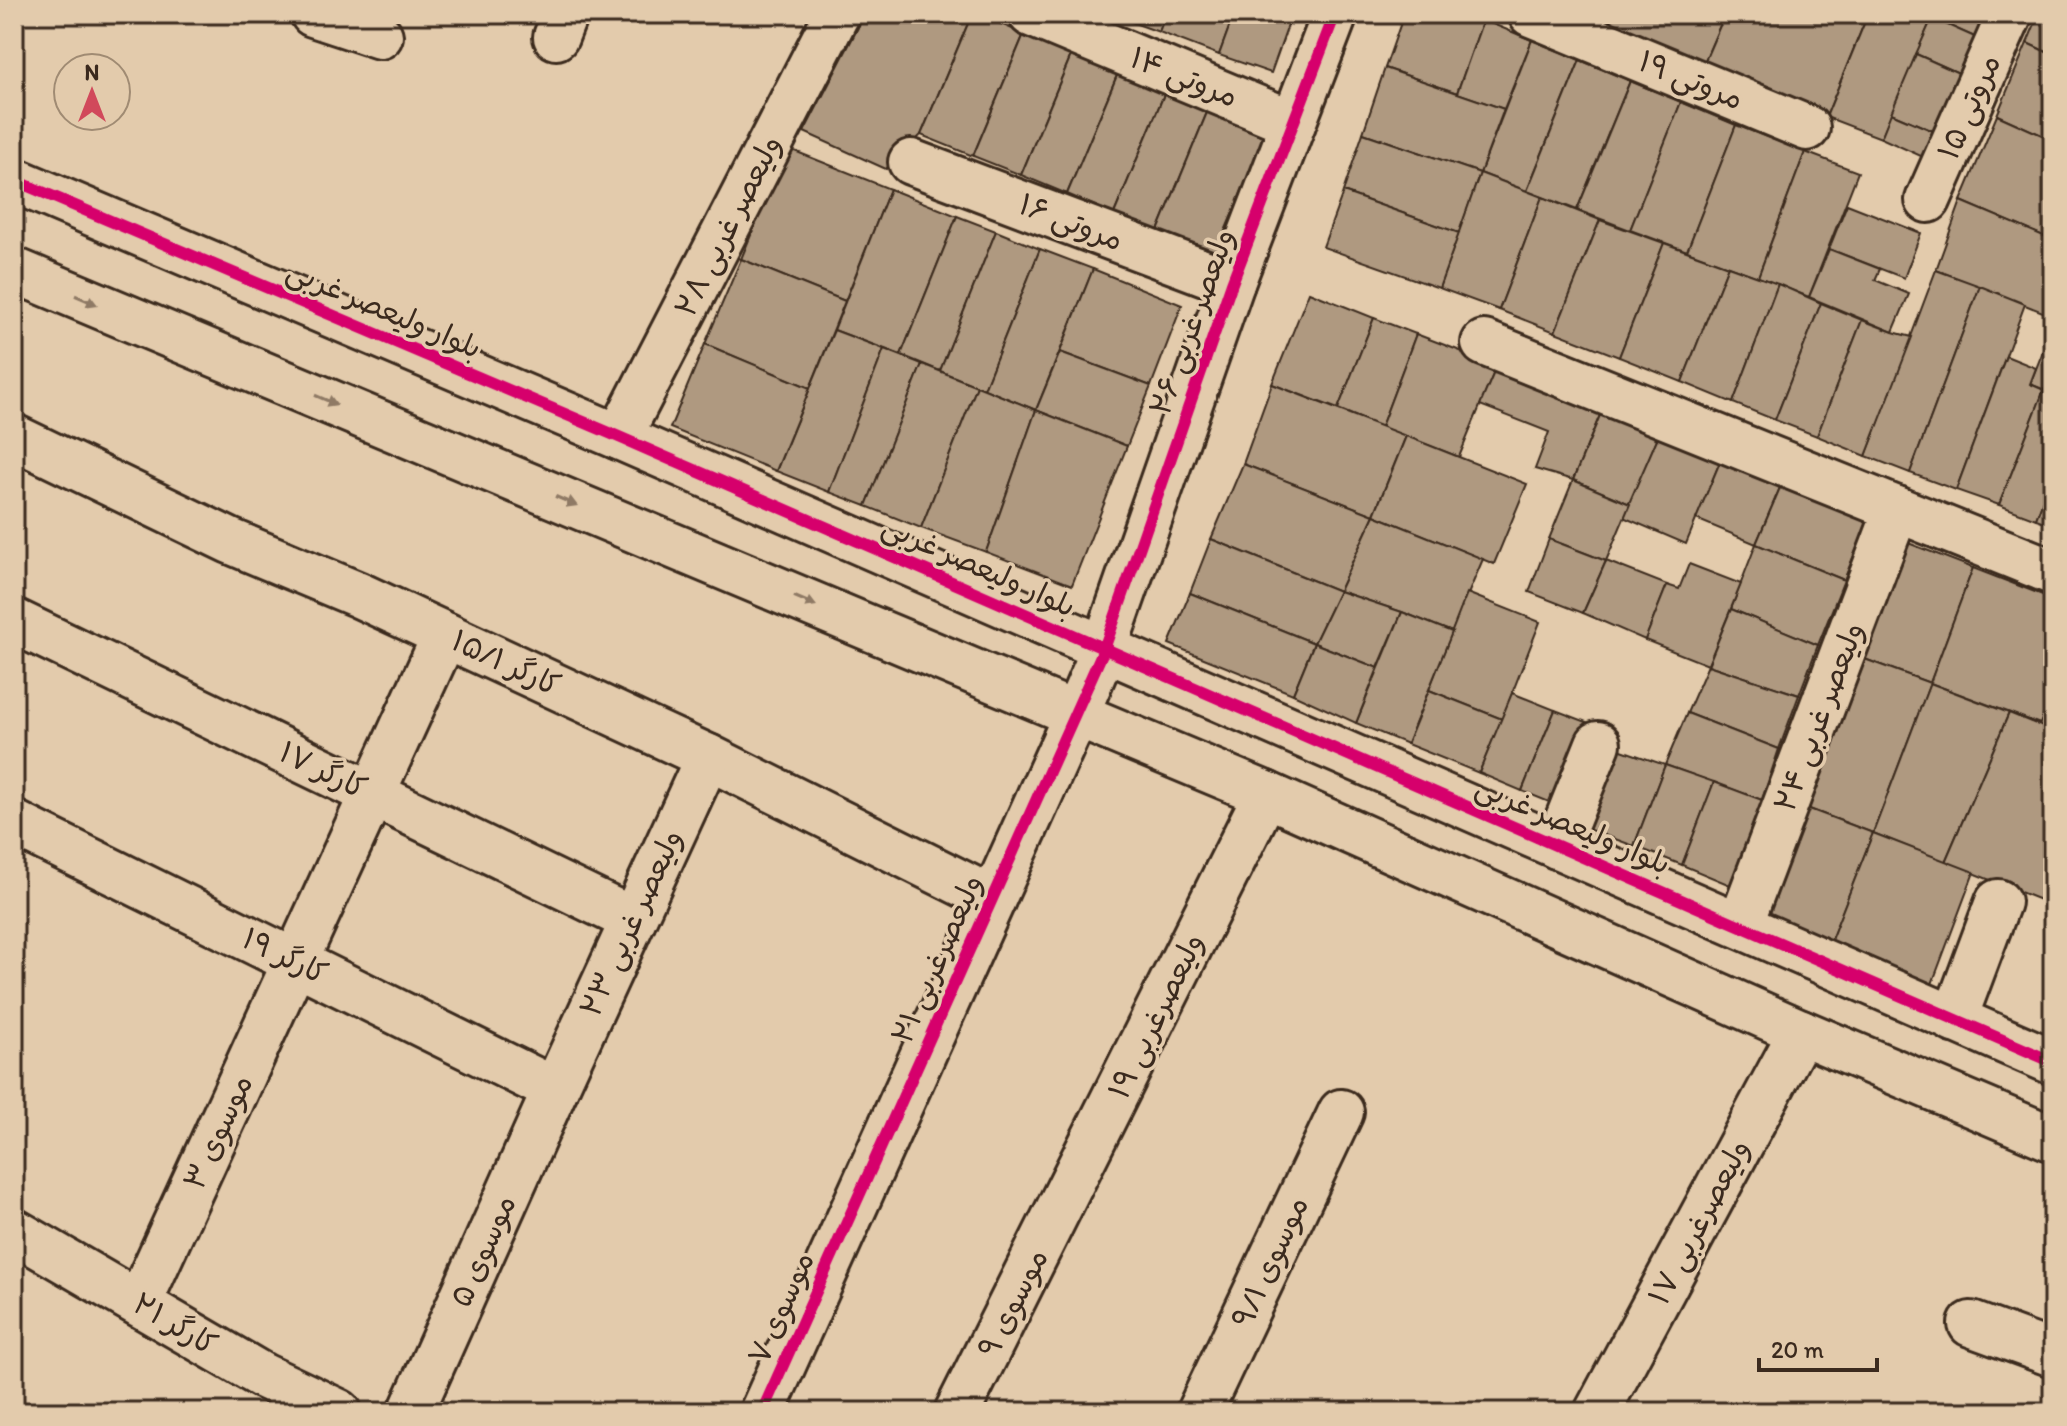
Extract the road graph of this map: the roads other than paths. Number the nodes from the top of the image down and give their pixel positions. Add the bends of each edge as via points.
1 (313, 14) edge
2 (837, 14) edge
3 (1031, 14) edge
4 (1335, 14) edge
5 (2010, 14) edge
6 (1554, 18) edge
7 (380, 36) dead end
8 (1293, 123) junction
9 (1807, 128) dead end
10 (911, 162) dead end
11 (14, 180) edge
12 (1928, 200) dead end
13 (14, 270) edge
14 (1232, 283) junction
15 (1484, 343) dead end
16 (14, 437) edge
17 (619, 437) junction
18 (1897, 509) junction
19 (2053, 572) edge
20 (14, 621) edge
21 (445, 635) junction
22 (1104, 649) junction
23 (1076, 715) junction
24 (1598, 744) dead end
25 (708, 757) junction
26 (372, 794) junction
27 (1266, 794) junction
28 (14, 823) edge
29 (1557, 846) junction
30 (993, 899) junction
31 (1998, 902) dead end
32 (633, 920) junction
33 (1740, 925) junction
34 (296, 962) junction
35 (1954, 1020) junction
36 (1801, 1032) junction
37 (2053, 1062) edge
38 (555, 1090) junction
39 (1341, 1112) dead end
40 (2053, 1139) edge
41 (847, 1225) joint
42 (14, 1231) edge
43 (1046, 1237) joint
44 (139, 1303) junction
45 (1971, 1324) dead end
46 (2053, 1354) edge
47 (339, 1412) edge
48 (411, 1412) edge
49 (762, 1412) edge
50 (957, 1412) edge
51 (1199, 1412) edge
52 (1597, 1412) edge

1 - 7 street
2 - 17 street, ولیعصر غربی ۲۸
3 - 8 street, مروتی ۱۴
4 - 8 street, ولیعصر غربی ۲۶
5 - 12 street, مروتی ۱۵
6 - 9 street, مروتی ۱۹
8 - 14 street, ولیعصر غربی ۲۶
10 - 14 street, مروتی ۱۶
11 - 17 street, بلوار ولیعصر غربی
13 -> 23 street
14 - 22 street, ولیعصر غربی ۲۶
15 - 18 street
16 - 21 street, کارگر ۱۵/۱ via 230,541
17 - 22 street, بلوار ولیعصر غربی
18 - 19 street
18 - 33 street, ولیعصر غربی ۲۴
20 - 26 street, کارگر ۱۷
21 - 25 street, کارگر ۱۵/۱
21 - 26 street, موسوی ۳
22 - 23 street, ولیعصر غربی ۲۶
22 - 29 street, بلوار ولیعصر غربی
23 - 27 street
23 - 30 street, ولیعصرغربی ۲۱
24 - 29 street
25 - 30 street, کارگر ۱۵/۱
25 - 32 street, ولیعصر غربی ۲۳
26 - 32 street, کارگر ۱۷
26 - 34 street, موسوی ۳
27 - 36 street
27 - 43 street, ولیعصرغربی ۱۹
28 - 34 street, کارگر ۱۹
29 - 33 street, بلوار ولیعصر غربی
30 - 41 street, ولیعصرغربی ۲۱
31 - 35 street
32 - 38 street, ولیعصر غربی ۲۳
33 - 35 street, بلوار ولیعصر غربی
34 - 38 street, کارگر ۱۹
34 - 44 street, موسوی ۳
35 - 37 street, بلوار ولیعصر غربی
36 - 40 street
36 - 52 street, ولیعصرغربی ۱۷
38 - 48 street, موسوی ۵
39 - 51 street, موسوی ۹/۱
41 - 49 street, موسوی ۷
42 - 44 street, کارگر ۲۱
43 - 50 street, موسوی ۹
44 - 47 street, کارگر ۲۱ via 263,1376
45 - 46 street

